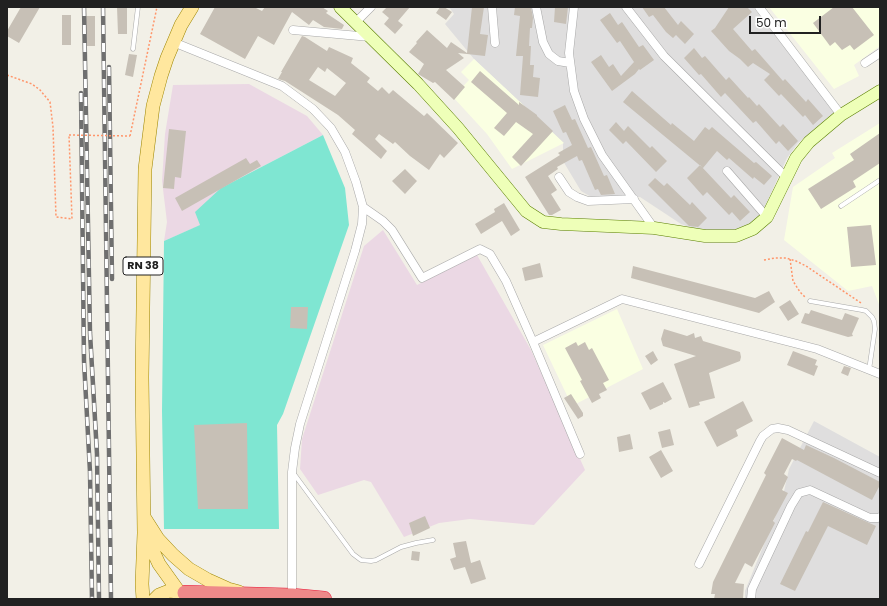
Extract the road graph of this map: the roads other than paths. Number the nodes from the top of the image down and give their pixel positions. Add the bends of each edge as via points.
1 (138, 7) edge
2 (192, 7) edge
3 (340, 7) edge
4 (371, 7) edge
5 (492, 7) edge
6 (536, 7) edge
7 (574, 7) edge
8 (626, 7) edge
9 (759, 7) edge
10 (356, 22) junction
11 (293, 30) dead end
12 (371, 37) junction
13 (173, 42) junction
14 (495, 43) dead end
15 (133, 50) dead end
16 (880, 53) edge
17 (570, 63) junction
18 (865, 63) dead end
19 (880, 91) edge
20 (841, 115) junction
21 (727, 171) dead end
22 (559, 177) dead end
23 (786, 177) junction
24 (880, 180) edge
25 (634, 199) junction
26 (841, 206) dead end
27 (362, 207) junction
28 (767, 217) junction
29 (654, 228) junction
30 (810, 301) road end
31 (534, 342) junction
32 (869, 370) junction
33 (880, 374) edge
34 (580, 454) dead end
35 (292, 472) junction
36 (880, 473) edge
37 (143, 516) junction
38 (880, 517) edge
39 (144, 533) junction
40 (433, 540) dead end
41 (699, 564) dead end
42 (186, 595) edge
43 (249, 595) junction
44 (292, 596) junction
45 (143, 599) edge
46 (155, 599) edge
47 (324, 599) edge
48 (751, 599) edge

1 - 15 lane
2 - 13 main road, RN 38
3 - 10 main road
4 - 10 street
5 - 14 street
6 - 17 street via 543,42 549,54 558,61
7 - 17 street
8 - 23 street via 664,56
9 - 20 street
10 - 12 main road
11 - 12 street
12 - 29 main road via 458,128 526,211 543,222
13 - 27 street via 282,86 313,109 331,128 345,152
13 - 37 main road, RN 38 via 153,106 145,168
16 - 18 street
17 - 25 street via 574,91 584,119 602,155
19 - 20 main road
20 - 23 main road via 809,142 796,158
21 - 28 street
22 - 25 street via 569,192 577,198 588,201
23 - 28 main road
24 - 26 lane
25 - 29 street
27 - 31 street via 392,230 422,278 480,249 490,254
27 - 35 street via 362,224 355,251 300,424
28 - 29 main road via 753,229 736,236 705,236
30 - 32 lane via 866,311 872,317 875,325
31 - 32 street via 622,299 817,349
31 - 34 street
32 - 33 street
35 - 40 lane via 352,554 361,560 376,560 401,547
35 - 44 street
36 - 41 street via 788,430 772,430 760,441
37 - 39 main road, RN 38
37 - 43 main road via 158,539 189,569 228,589
38 - 48 street via 870,518 810,490 799,493 790,506 752,589
39 - 42 main road, RN 38 via 159,564
39 - 45 main road, RN 38
42 - 43 highway
42 - 46 main road via 169,592
43 - 44 highway
44 - 47 highway

